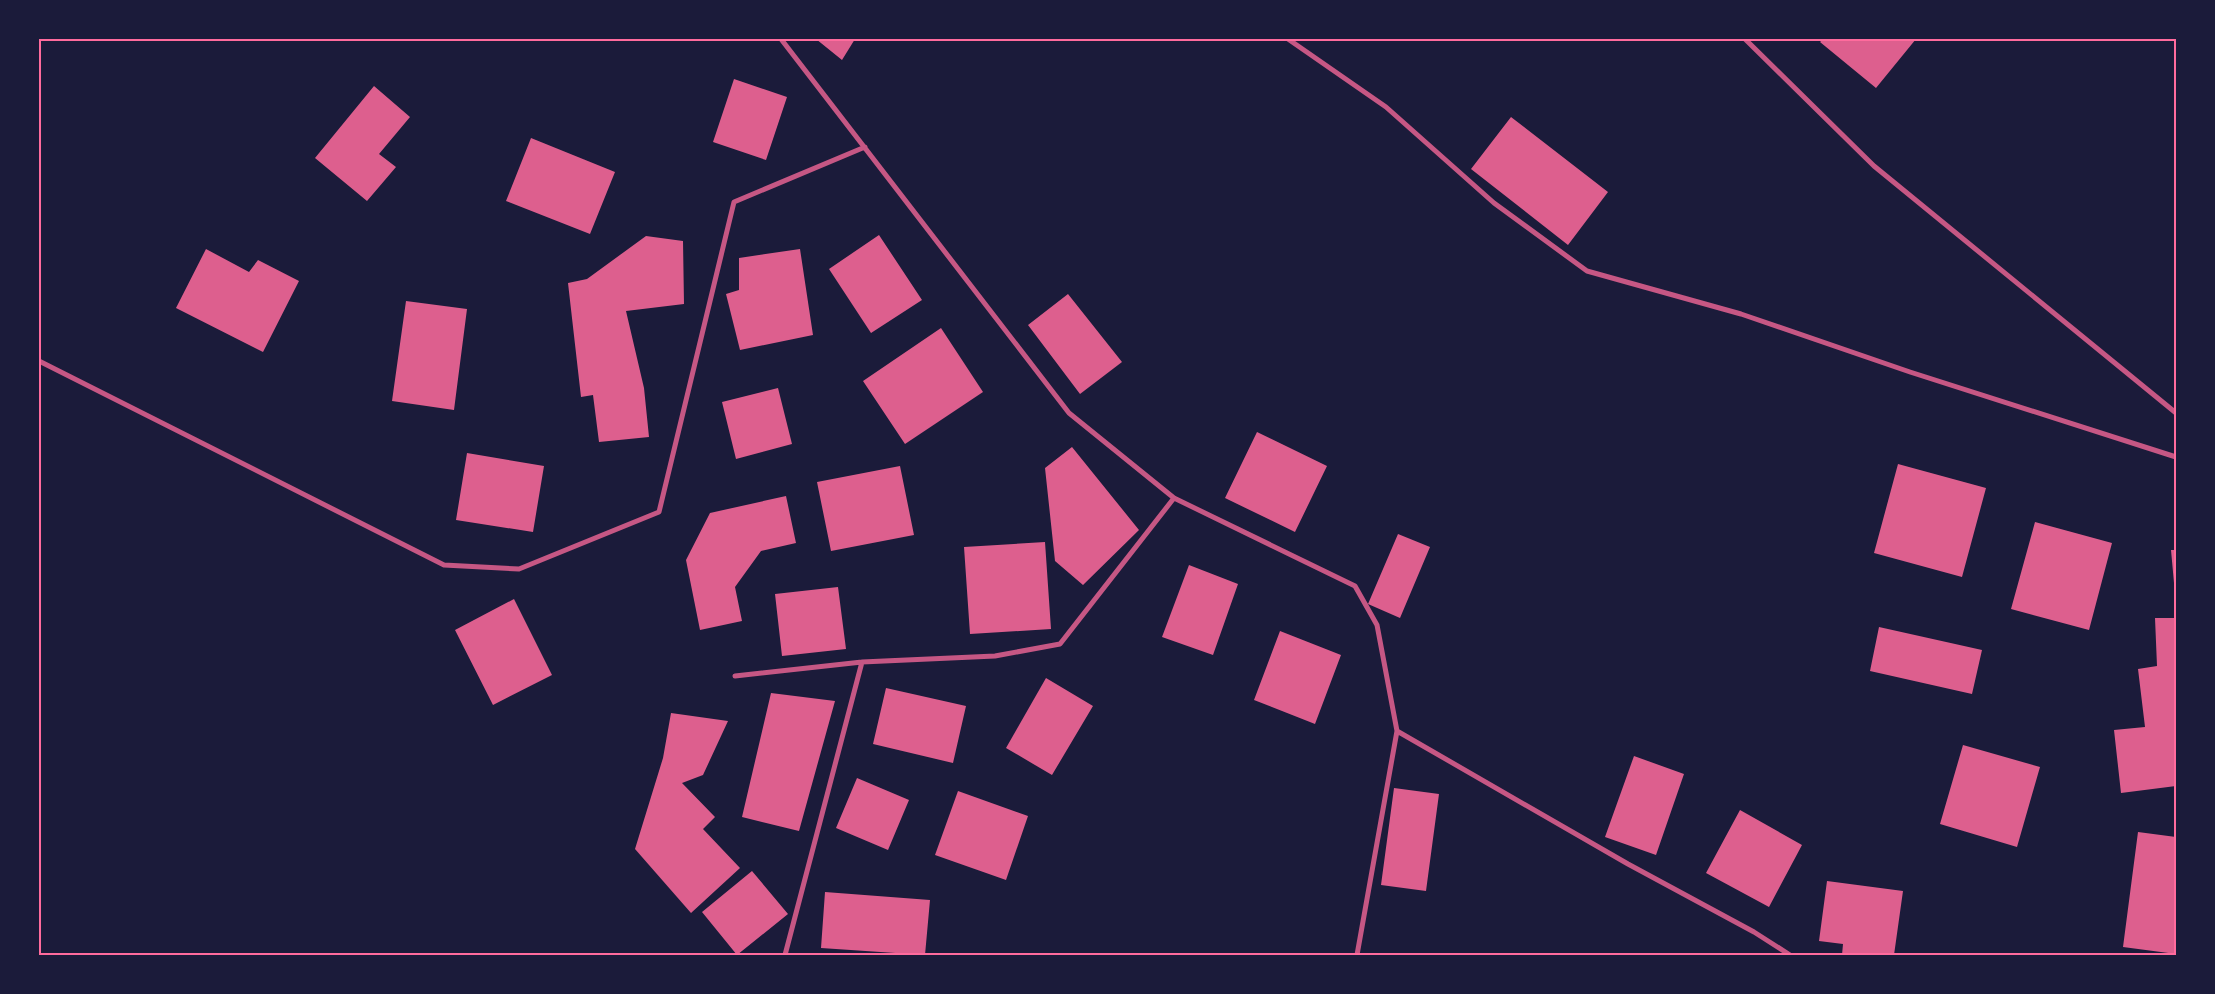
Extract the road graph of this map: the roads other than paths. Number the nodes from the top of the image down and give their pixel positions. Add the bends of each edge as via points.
1 (781, 39) edge
2 (1288, 39) edge
3 (1745, 39) edge
4 (866, 147) junction
5 (39, 361) edge
6 (2176, 413) edge
7 (2176, 457) edge
8 (1174, 498) junction
9 (862, 662) junction
10 (735, 676) dead end
11 (1397, 731) junction
12 (785, 955) edge
13 (1357, 955) edge
14 (1790, 955) edge

1 - 4 street
2 - 7 street via 1386,107 1494,203 1587,271 1740,314
3 - 6 street via 1874,166
4 - 5 street via 734,202 660,512 519,569 444,564
4 - 8 street via 1069,413
8 - 9 street via 1060,644 994,656
8 - 11 street via 1355,586 1377,625
9 - 10 street
9 - 12 street
11 - 13 street
11 - 14 street

